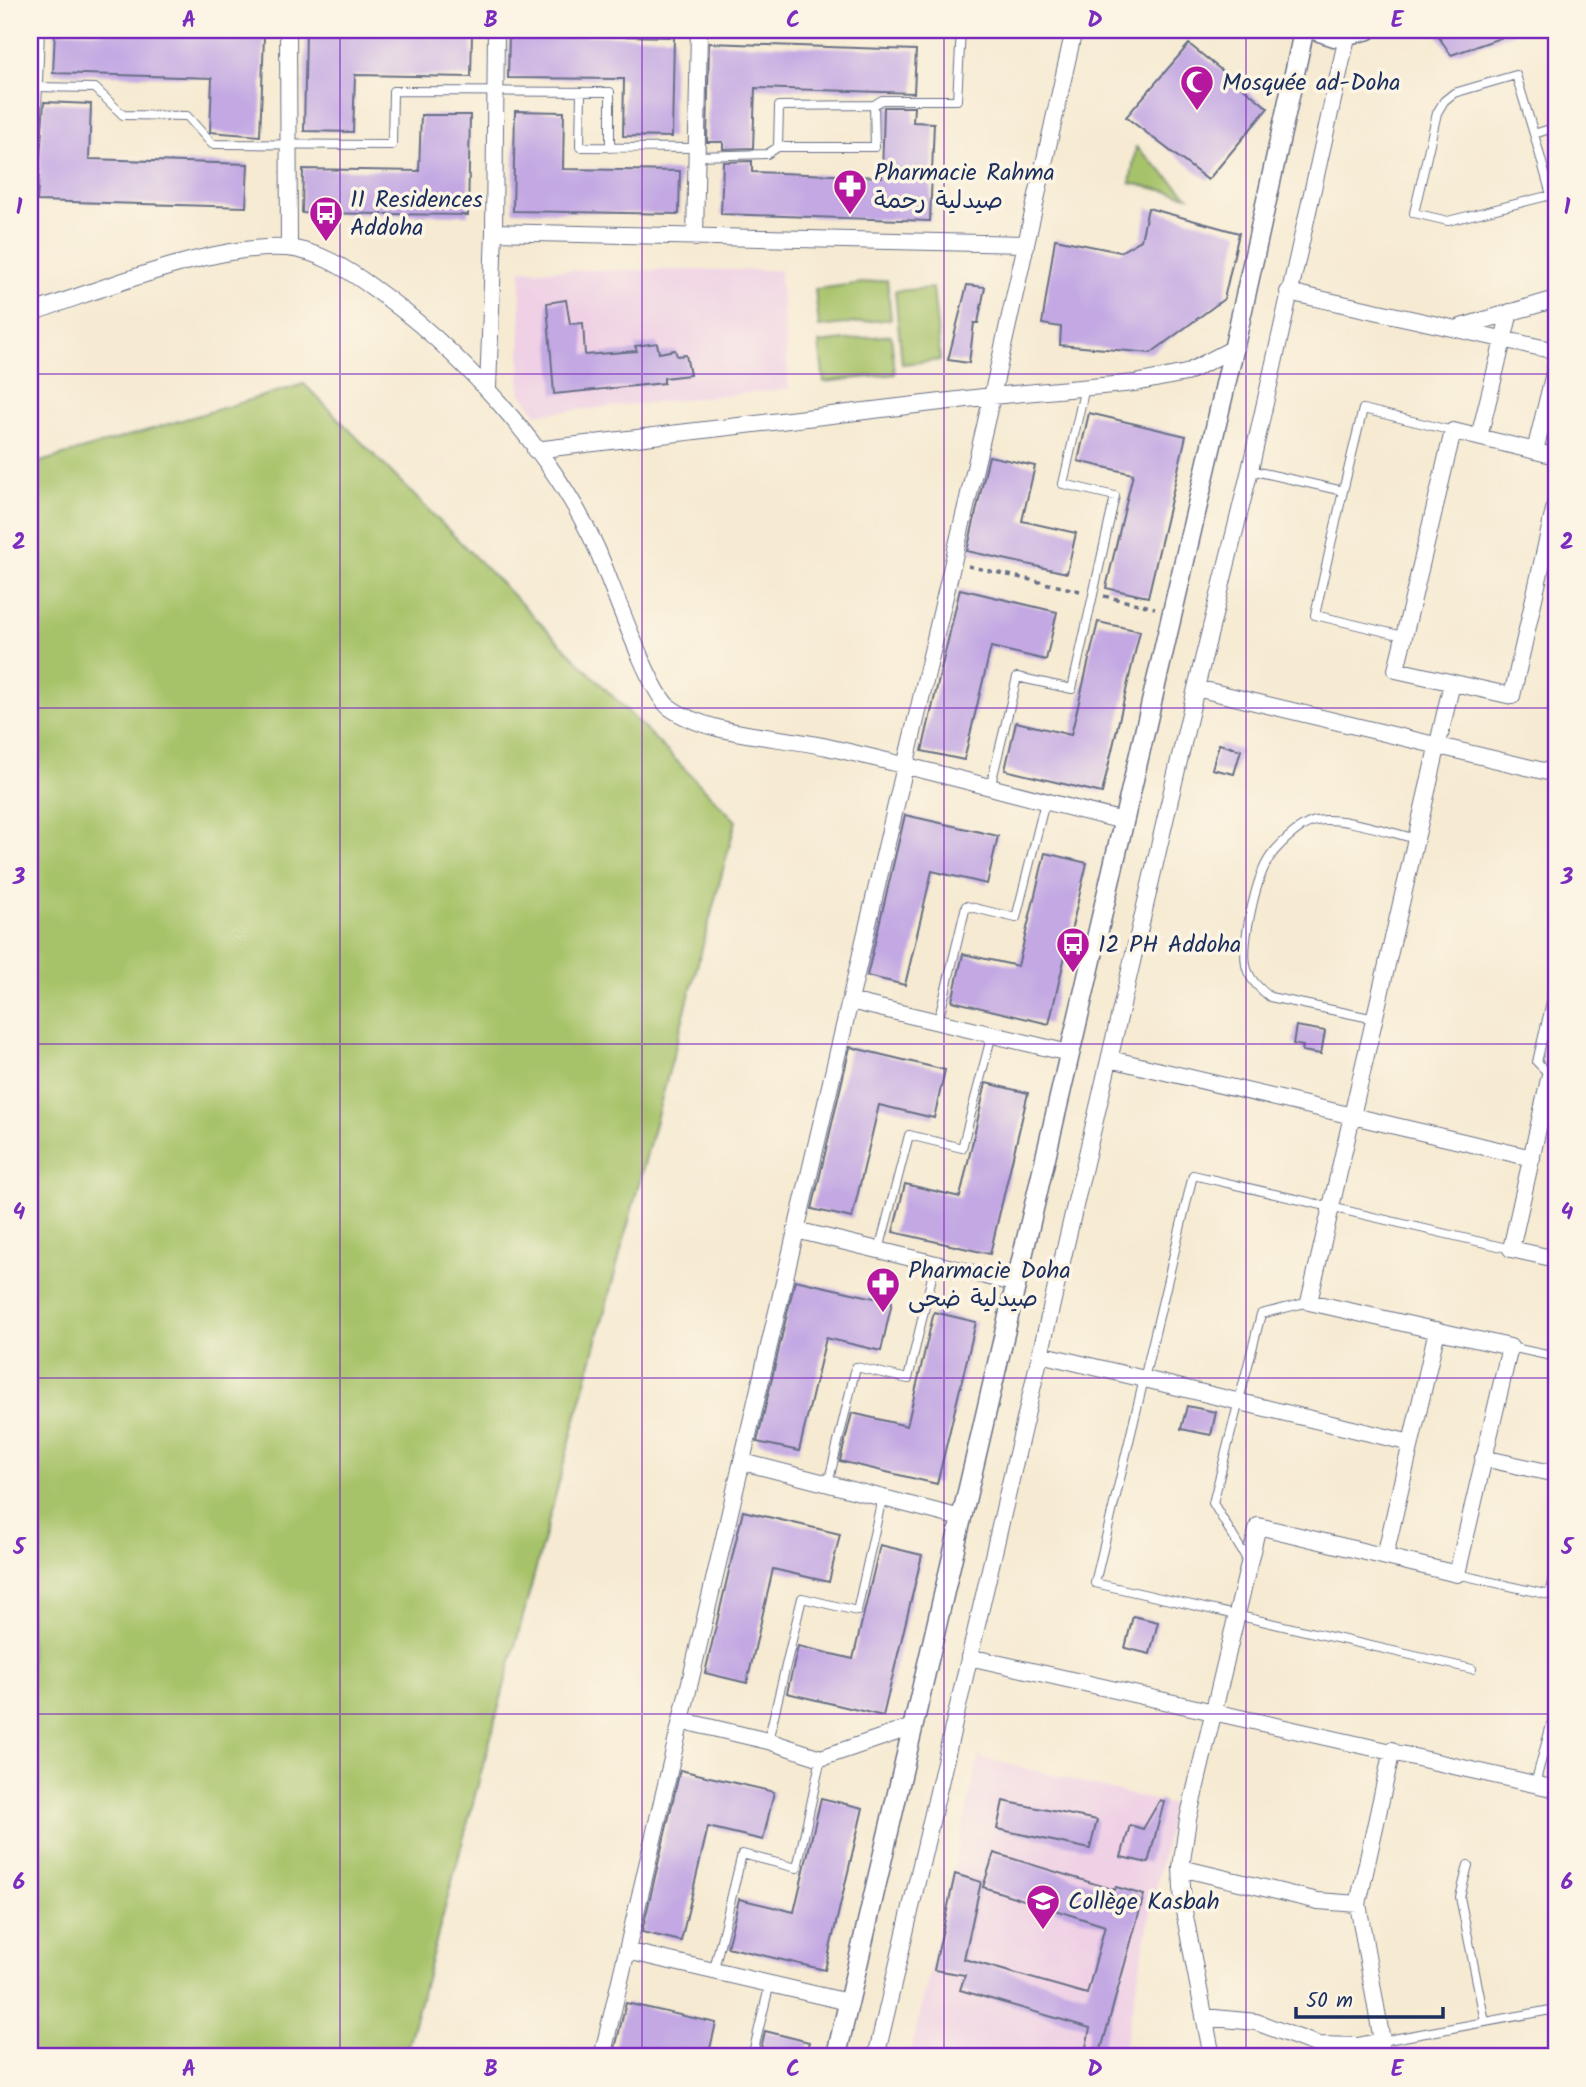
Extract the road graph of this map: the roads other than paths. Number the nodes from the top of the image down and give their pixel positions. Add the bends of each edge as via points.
1 (36, 30) edge
2 (288, 30) edge
3 (496, 30) edge
4 (699, 30) edge
5 (961, 30) edge
6 (1074, 30) edge
7 (1304, 30) edge
8 (1315, 30) edge
9 (1367, 30) edge
10 (1347, 37) junction
11 (31, 87) edge
12 (496, 91) junction
13 (581, 92) junction
14 (874, 105) junction
15 (1556, 127) edge
16 (1534, 134) junction
17 (289, 144) junction
18 (778, 147) junction
19 (610, 148) junction
20 (697, 152) junction
21 (30, 185) edge
22 (495, 232) junction
23 (695, 238) junction
24 (1025, 244) junction
25 (289, 248) junction
26 (1288, 292) junction
27 (1556, 299) edge
28 (30, 310) edge
29 (1510, 312) junction
30 (1459, 327) junction
31 (1504, 338) junction
32 (1234, 348) junction
33 (1556, 351) edge
34 (1556, 365) edge
35 (1085, 387) junction
36 (488, 388) junction
37 (992, 396) junction
38 (1453, 430) junction
39 (1479, 437) junction
40 (534, 450) junction
41 (1535, 451) junction
42 (1556, 456) edge
43 (1250, 470) junction
44 (1343, 491) junction
45 (1556, 501) edge
46 (1403, 636) junction
47 (1452, 683) junction
48 (1196, 688) junction
49 (1438, 745) junction
50 (903, 767) junction
51 (1556, 774) edge
52 (990, 788) junction
53 (1045, 802) junction
54 (1124, 821) junction
55 (1417, 839) junction
56 (1556, 981) edge
57 (850, 1001) junction
58 (1375, 1019) junction
59 (938, 1022) junction
60 (992, 1034) junction
61 (1069, 1053) junction
62 (1110, 1059) junction
63 (1553, 1075) edge
64 (1352, 1117) junction
65 (1532, 1158) junction
66 (1332, 1206) junction
67 (796, 1230) junction
68 (1511, 1249) junction
69 (878, 1251) junction
70 (1556, 1259) edge
71 (935, 1264) junction
72 (1014, 1283) junction
73 (1309, 1302) junction
74 (1437, 1330) junction
75 (1510, 1347) junction
76 (1040, 1354) junction
77 (1556, 1357) edge
78 (1144, 1378) junction
79 (1238, 1401) junction
80 (1410, 1443) junction
81 (1483, 1458) junction
82 (743, 1462) junction
83 (1556, 1474) edge
84 (828, 1485) junction
85 (883, 1498) junction
86 (961, 1518) junction
87 (1385, 1556) junction
88 (1249, 1562) junction
89 (1556, 1566) edge
90 (1457, 1574) junction
91 (1237, 1615) junction
92 (969, 1657) junction
93 (1472, 1669) dead end
94 (1556, 1706) edge
95 (1213, 1711) junction
96 (683, 1721) junction
97 (912, 1727) junction
98 (768, 1741) junction
99 (1392, 1750) junction
100 (821, 1758) junction
101 (1535, 1784) junction
102 (1556, 1789) edge
103 (1468, 1865) dead end
104 (1181, 1868) junction
105 (1358, 1903) junction
106 (627, 1951) junction
107 (714, 1969) junction
108 (770, 1983) junction
109 (848, 2002) junction
110 (1556, 2009) edge
111 (1204, 2017) junction
112 (1485, 2022) junction
113 (1382, 2041) junction
114 (1359, 2052) edge
115 (602, 2057) edge
116 (752, 2057) edge
117 (836, 2057) edge
118 (876, 2057) edge
119 (1212, 2057) edge

1 - 11 street
2 - 17 street
3 - 12 street
4 - 20 street
5 - 14 lane via 957,100 881,100
6 - 24 street
7 - 32 street
8 - 10 street
9 - 10 street
10 - 26 street
11 - 17 lane via 95,88 123,116 187,116 212,144
11 - 21 street
12 - 13 lane
12 - 17 lane via 393,91 392,145
12 - 22 street
13 - 19 lane via 610,92
13 - 19 lane via 580,147
14 - 18 lane via 779,106
14 - 18 lane via 875,147
15 - 16 lane
16 - 16 lane via 1517,75 1454,93 1437,113 1414,213 1448,221 1551,195
17 - 25 street
18 - 20 lane via 768,154
19 - 20 lane
20 - 23 street
22 - 23 street
22 - 36 street
23 - 24 street
24 - 37 street
25 - 28 street via 228,253
25 - 36 street via 321,257 375,289 450,350
26 - 30 street
26 - 43 street
27 - 29 street
29 - 30 street
29 - 31 street
30 - 31 street
31 - 33 street
31 - 39 street
32 - 35 street via 1185,373
32 - 54 street
34 - 41 street
35 - 37 street
35 - 52 lane via 1063,484 1115,496 1072,689 1017,677
36 - 40 street
37 - 40 street
37 - 50 street
38 - 39 street
38 - 44 lane via 1363,409
38 - 46 street
39 - 41 street
40 - 50 street via 568,494 594,542 653,686 670,708 720,727 826,746
41 - 42 street
43 - 44 lane
43 - 48 street
44 - 46 lane via 1315,615
45 - 47 street via 1512,696
46 - 47 street via 1396,670
47 - 49 street
48 - 49 street
48 - 62 street
49 - 51 street
49 - 55 street
50 - 52 street
50 - 57 street
52 - 53 street
53 - 54 street
53 - 59 lane via 1016,918 965,906
54 - 61 street
55 - 58 street
55 - 58 lane via 1325,818 1309,822 1270,856 1262,870 1244,947 1247,969 1256,986 1270,997
56 - 63 lane via 1537,1062
57 - 59 street
57 - 67 street
58 - 64 street
59 - 60 street
60 - 61 street
60 - 69 lane via 962,1148 909,1135
61 - 72 street
62 - 64 street
62 - 76 street
63 - 65 street
64 - 65 street
64 - 66 street
65 - 68 street
66 - 68 lane
66 - 73 street
66 - 78 lane via 1192,1175
67 - 69 street
67 - 82 street
68 - 70 street
69 - 71 street
71 - 72 street
71 - 84 lane via 908,1378 856,1367
72 - 86 street
73 - 74 street
73 - 79 lane via 1261,1314
74 - 75 street
74 - 80 street
75 - 77 lane
75 - 81 street
76 - 78 street
76 - 92 street
78 - 79 street
78 - 91 lane via 1095,1583
79 - 80 street
79 - 88 lane via 1213,1503
80 - 87 street
81 - 83 street
81 - 90 street
82 - 84 street
82 - 96 street
84 - 85 street
85 - 86 street
85 - 98 lane via 857,1611 802,1598
86 - 97 street
87 - 88 street via 1258,1527
87 - 90 street
88 - 91 street
89 - 90 lane via 1549,1595
91 - 93 lane
91 - 95 street
92 - 95 street
92 - 118 street
94 - 101 lane
95 - 99 street
95 - 104 street
96 - 98 street
96 - 106 street
97 - 100 street
97 - 109 street
98 - 100 street
99 - 101 street
99 - 105 street
100 - 107 lane via 797,1868 742,1854
101 - 102 street
103 - 112 lane via 1461,1897
104 - 105 street via 1318,1901
104 - 111 street via 1183,1906
105 - 113 street
106 - 107 street
106 - 115 street
107 - 108 street
108 - 109 street
108 - 116 lane
109 - 117 street
110 - 112 lane
111 - 114 street via 1256,2022 1318,2045
111 - 119 street
112 - 113 lane
113 - 114 street

